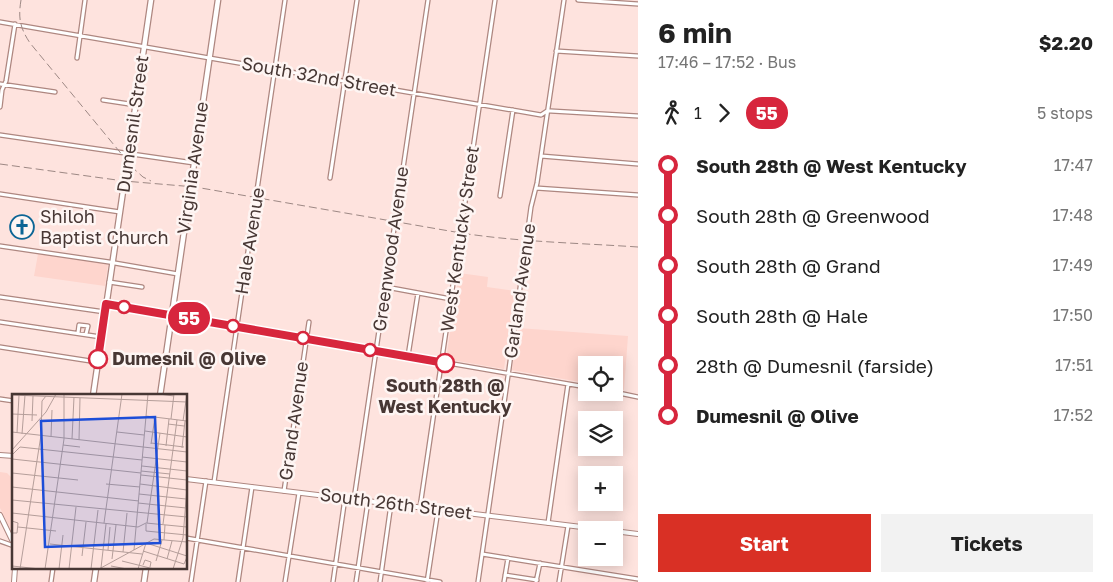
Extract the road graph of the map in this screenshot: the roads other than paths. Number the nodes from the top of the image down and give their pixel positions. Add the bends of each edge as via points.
1 (85, 0) edge
2 (151, 0) edge
3 (218, 0) edge
4 (285, 0) edge
5 (357, 0) edge
6 (428, 0) edge
7 (495, 0) edge
8 (564, 0) edge
9 (578, 0) edge
10 (638, 4) edge
11 (0, 22) edge
12 (15, 24) junction
13 (80, 36) junction
14 (144, 47) junction
15 (556, 51) junction
16 (638, 56) edge
17 (77, 58) dead end
18 (210, 58) junction
19 (275, 70) junction
20 (345, 82) junction
21 (2, 85) edge
22 (55, 92) dead end
23 (414, 94) junction
24 (103, 100) dead end
25 (136, 105) junction
26 (480, 105) junction
27 (0, 107) edge
28 (513, 110) junction
29 (547, 111) junction
30 (638, 116) edge
31 (0, 135) edge
32 (128, 154) junction
33 (541, 156) junction
34 (194, 164) junction
35 (638, 164) edge
36 (330, 178) dead end
37 (536, 188) junction
38 (0, 194) edge
39 (638, 195) edge
40 (500, 196) dead end
41 (120, 212) junction
42 (0, 246) edge
43 (112, 262) junction
44 (178, 274) junction
45 (109, 282) junction
46 (142, 287) dead end
47 (386, 287) junction
48 (418, 293) junction
49 (0, 297) edge
50 (451, 299) junction
51 (106, 304) junction
52 (105, 312) junction
53 (172, 315) junction
54 (0, 322) edge
55 (309, 322) dead end
56 (237, 327) junction
57 (78, 333) junction
58 (86, 334) junction
59 (101, 336) junction
60 (306, 339) junction
61 (0, 347) edge
62 (376, 351) junction
63 (408, 356) junction
64 (98, 362) junction
65 (442, 362) junction
66 (508, 374) junction
67 (568, 384) junction
68 (578, 386) edge
69 (93, 394) edge
70 (160, 394) edge
71 (623, 394) edge
72 (638, 396) edge
73 (188, 479) edge
74 (206, 481) junction
75 (214, 482) junction
76 (252, 487) junction
77 (284, 491) junction
78 (299, 492) junction
79 (345, 498) junction
80 (354, 499) junction
81 (368, 501) junction
82 (392, 504) junction
83 (420, 507) junction
84 (438, 510) junction
85 (0, 515) edge
86 (487, 516) junction
87 (548, 523) junction
88 (568, 526) junction
89 (578, 527) edge
90 (623, 532) edge
91 (638, 534) edge
92 (188, 538) edge
93 (197, 540) junction
94 (12, 541) edge
95 (243, 548) junction
96 (482, 554) junction
97 (290, 556) junction
98 (508, 558) junction
99 (540, 563) junction
100 (336, 564) junction
101 (561, 567) junction
102 (358, 568) junction
103 (381, 572) junction
104 (505, 575) junction
105 (638, 580) edge
106 (427, 581) edge
107 (537, 581) edge
108 (191, 582) edge
109 (238, 582) edge
110 (286, 582) edge
111 (333, 582) edge
112 (356, 582) edge
113 (380, 582) edge
114 (440, 582) edge
115 (478, 582) edge
116 (504, 582) edge
117 (559, 582) edge

1 - 13 street
2 - 14 main road, Dumesnil Street
3 - 18 main road, Virginia Avenue
4 - 19 street, Hale Avenue
5 - 20 street
6 - 23 street, Greenwood Avenue
7 - 26 street, West Kentucky Street
8 - 15 street, Garland Avenue
9 - 10 street
11 - 12 street, South 32nd Street
12 - 13 street, South 32nd Street
12 - 21 street via 6,81
13 - 14 street, South 32nd Street
13 - 17 street
14 - 18 street, South 32nd Street
14 - 25 main road, Dumesnil Street
15 - 16 street
15 - 29 street, Garland Avenue
18 - 19 street, South 32nd Street
18 - 34 main road, Virginia Avenue
19 - 20 street, South 32nd Street
19 - 56 street, Hale Avenue
20 - 23 street, South 32nd Street
20 - 36 street
21 - 22 street
21 - 27 street
23 - 26 street, South 32nd Street
23 - 47 street, Greenwood Avenue
24 - 25 street
25 - 32 main road, Dumesnil Street
26 - 28 street, South 32nd Street
26 - 50 street, West Kentucky Street
28 - 29 street, South 32nd Street via 541,115
28 - 40 street
29 - 30 street, South 32nd Street
29 - 33 street, Garland Avenue
31 - 32 street
32 - 34 street
32 - 41 main road, Dumesnil Street
33 - 35 street
33 - 37 street, Garland Avenue
34 - 44 main road, Virginia Avenue
37 - 39 street
37 - 66 street, Garland Avenue
38 - 41 street
41 - 43 main road, Dumesnil Street
42 - 43 street
43 - 44 street
43 - 45 main road, Dumesnil Street
44 - 53 main road, Virginia Avenue
45 - 46 street
45 - 51 main road, Dumesnil Street
47 - 48 street
47 - 62 street, Greenwood Avenue
48 - 50 street
48 - 63 street
49 - 52 street
50 - 65 street, West Kentucky Street
51 - 52 main road, Dumesnil Street
51 - 53 street
52 - 59 main road, Dumesnil Street
53 - 56 street
53 - 70 main road, Virginia Avenue
54 - 57 street
55 - 60 street, Grand Avenue
56 - 60 street
56 - 75 street, Hale Avenue
57 - 58 street
57 - 58 street via 79,325 88,326
58 - 59 street
59 - 64 main road, Dumesnil Street
60 - 62 street
60 - 77 street, Grand Avenue
61 - 64 street
62 - 63 street
62 - 80 street, Greenwood Avenue
63 - 65 street
64 - 69 main road, Dumesnil Street
65 - 66 street
65 - 83 street, West Kentucky Street
66 - 67 street
66 - 86 street, Garland Avenue
67 - 68 street
67 - 87 street
71 - 72 street
73 - 74 street, South 26th Street
74 - 75 street, South 26th Street
74 - 93 street
75 - 76 street, South 26th Street
76 - 77 street, South 26th Street
76 - 95 street
77 - 78 street, South 26th Street
78 - 79 street, South 26th Street
78 - 97 street, Grand Avenue
79 - 80 street, South 26th Street
79 - 100 street
80 - 81 street, South 26th Street
81 - 82 street, South 26th Street
81 - 102 street
82 - 83 street, South 26th Street
82 - 103 street
83 - 84 street, South 26th Street
84 - 86 street, South 26th Street
84 - 106 street
85 - 94 street
86 - 87 street, South 26th Street
86 - 96 street, Garland Avenue
87 - 88 street, South 26th Street
88 - 89 street, South 26th Street
88 - 101 street
90 - 91 street
92 - 93 street
93 - 95 street
93 - 108 street
95 - 97 street
95 - 109 street
96 - 98 street
96 - 115 street, Garland Avenue
97 - 100 street
97 - 110 street, Grand Avenue
98 - 99 street
98 - 104 street
99 - 101 street
99 - 107 street
100 - 102 street
100 - 111 street
101 - 105 street
101 - 117 street
102 - 103 street
102 - 112 street
103 - 106 street
103 - 113 street
104 - 107 street
104 - 116 street
106 - 114 street

